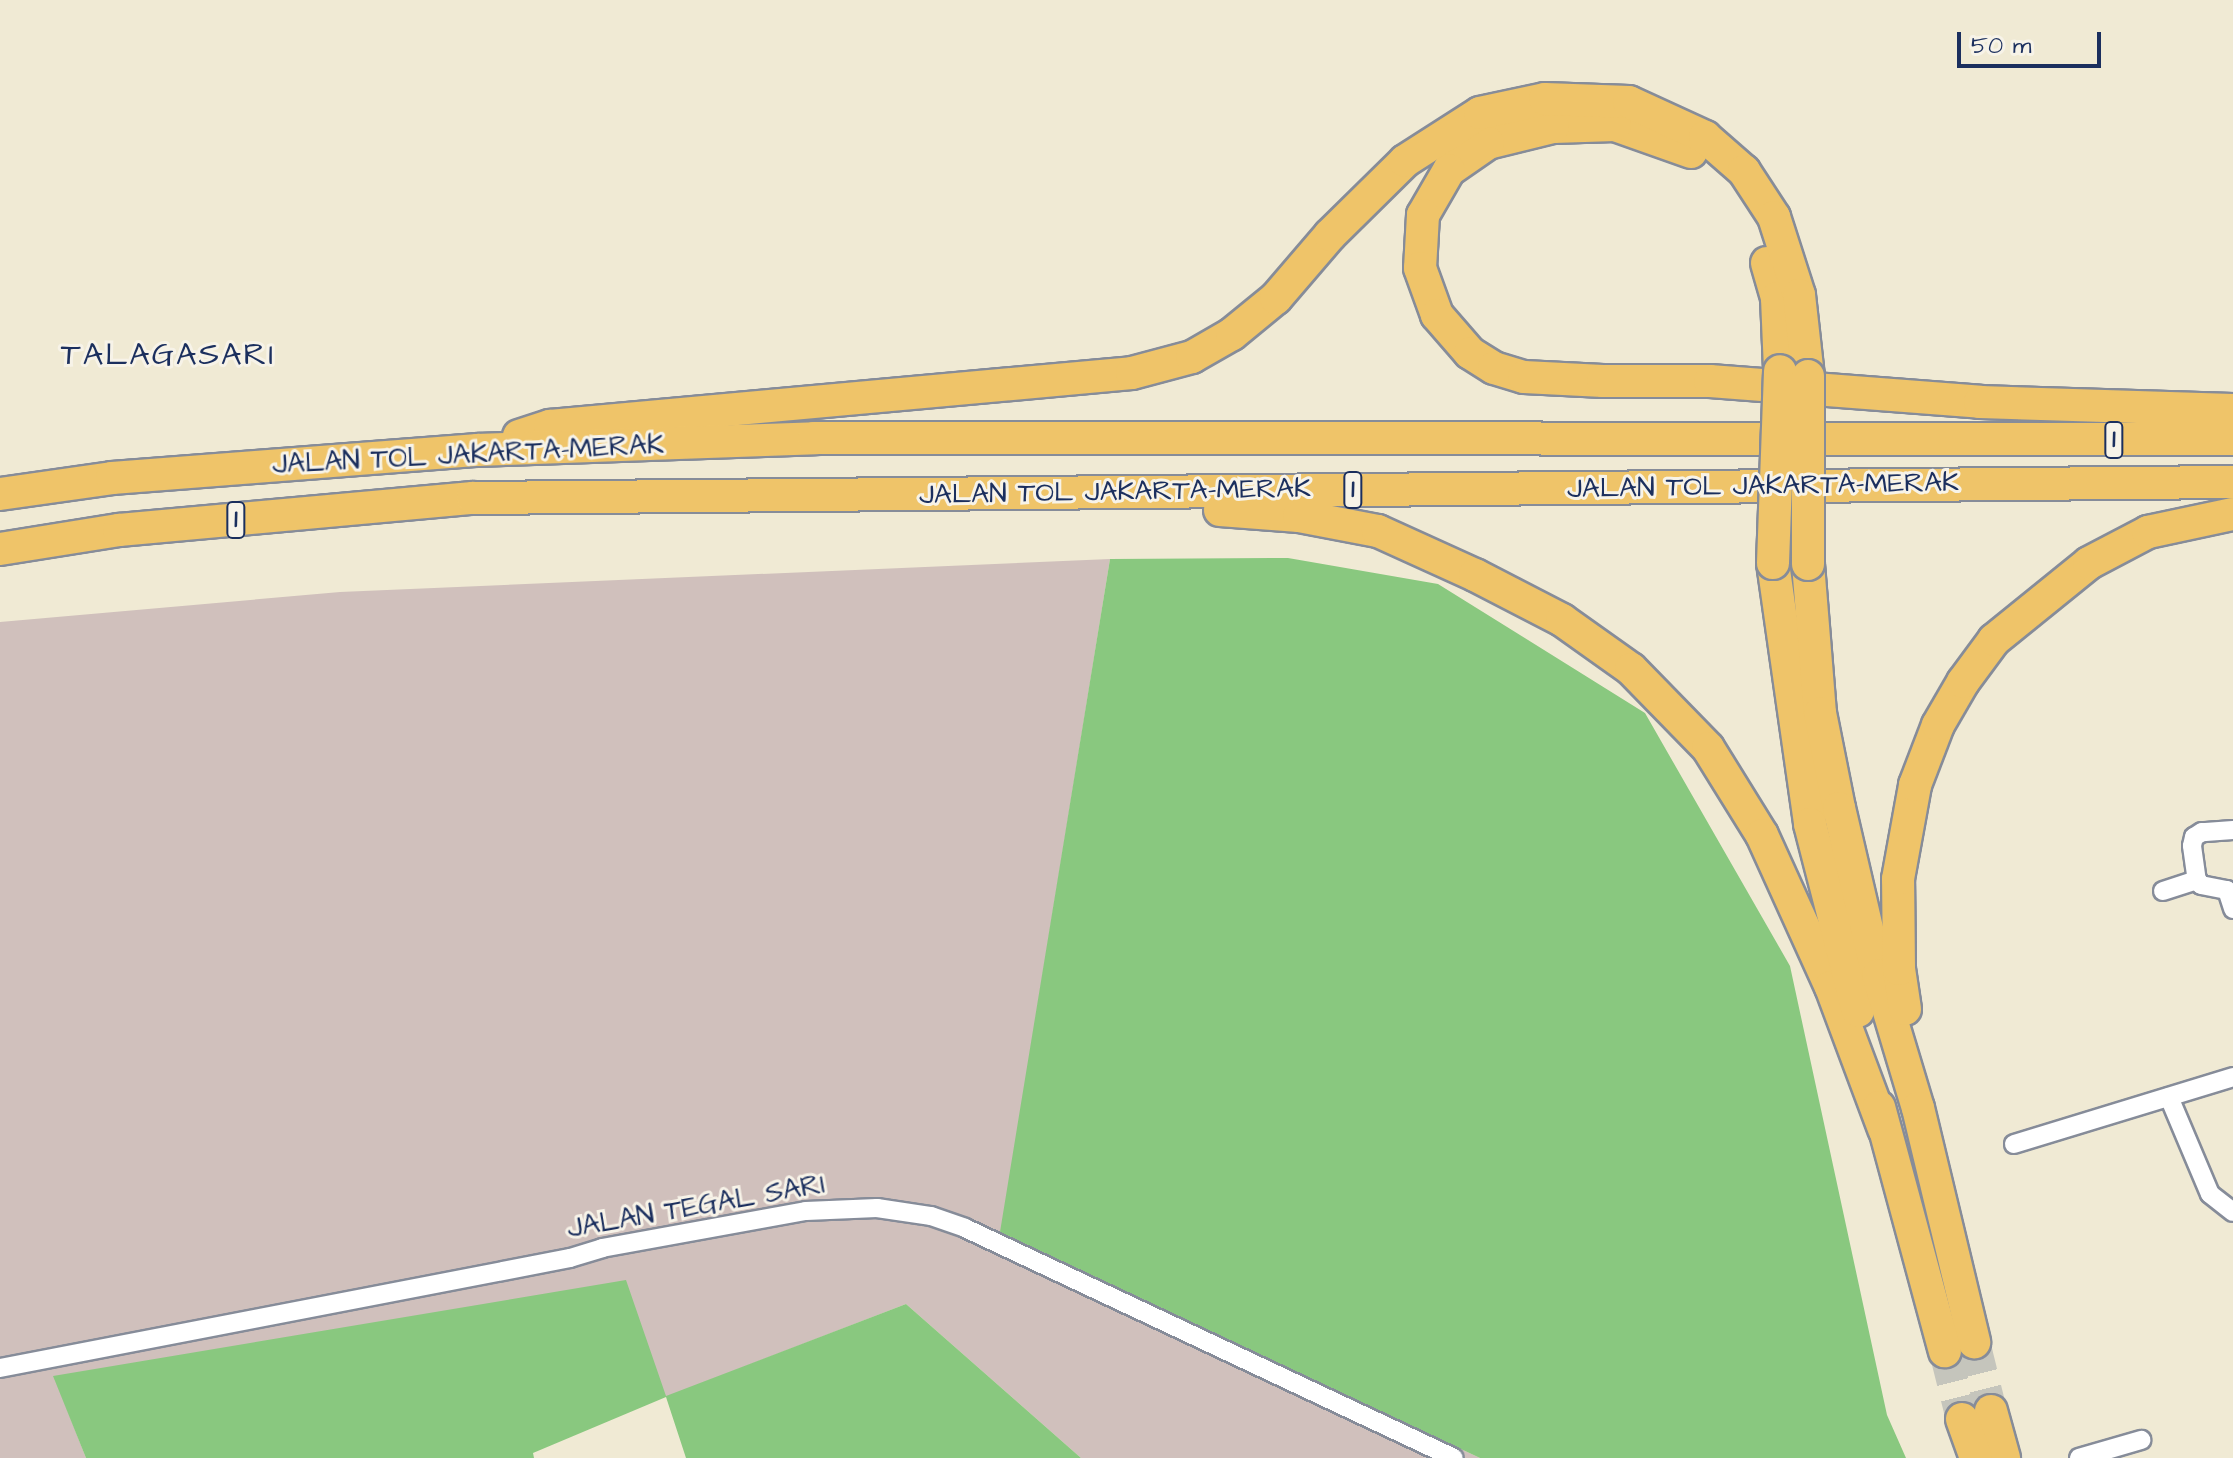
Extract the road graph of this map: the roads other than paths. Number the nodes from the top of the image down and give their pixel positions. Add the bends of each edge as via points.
1 (1794, 373) junction
2 (2233, 410) edge
3 (2233, 439) edge
4 (478, 450) junction
5 (112, 478) junction
6 (2233, 482) edge
7 (0, 494) edge
8 (473, 498) junction
9 (2233, 514) edge
10 (119, 530) junction
11 (0, 549) edge
12 (2233, 830) edge
13 (2197, 880) junction
14 (2163, 891) dead end
15 (2233, 909) edge
16 (2233, 1077) edge
17 (2169, 1097) junction
18 (1918, 1108) junction
19 (1884, 1129) junction
20 (2014, 1144) dead end
21 (2233, 1212) edge
22 (0, 1368) edge
23 (2141, 1440) dead end
24 (1454, 1458) edge
25 (1976, 1458) edge
26 (2004, 1458) edge
27 (2079, 1458) edge

1 - 2 highway via 1755,223 1728,183 1690,151 1615,125 1553,127 1488,143 1449,170 1423,215 1420,268 1437,315 1470,353 1524,377 1710,381 1980,402
1 - 4 highway via 1799,295 1774,217 1744,171 1705,137 1629,102 1545,99 1480,113 1405,161 1276,298 1232,334 1192,357 1132,373 550,426
1 - 18 highway, bridge via 1820,713 1878,975
1 - 19 highway, bridge via 1773,563 1810,824
3 - 4 highway, JALAN TOL JAKARTA–MERAK / 1 via 814,438
4 - 5 highway, JALAN TOL JAKARTA–MERAK / 1
5 - 7 highway, JALAN TOL JAKARTA–MERAK / 1
5 - 10 highway
6 - 8 highway, JALAN TOL JAKARTA–MERAK / 1
8 - 10 highway, JALAN TOL JAKARTA–MERAK / 1
8 - 19 highway via 1223,510 1299,516 1378,531 1562,620 1631,669 1708,748 1762,835 1831,987
9 - 18 highway via 2148,532 2089,563 1994,640 1938,725 1915,785 1898,879 1899,969
10 - 11 highway, JALAN TOL JAKARTA–MERAK / 1
12 - 13 street via 2194,837
13 - 14 street
13 - 15 street via 2227,890
16 - 17 street
17 - 20 street
17 - 21 street via 2210,1194
18 - 19 highway via 1959,1346
22 - 24 street, JALAN TEGAL SARI via 602,1248 806,1211 877,1208 931,1216 965,1228
23 - 27 street
25 - 26 highway via 1976,1415

